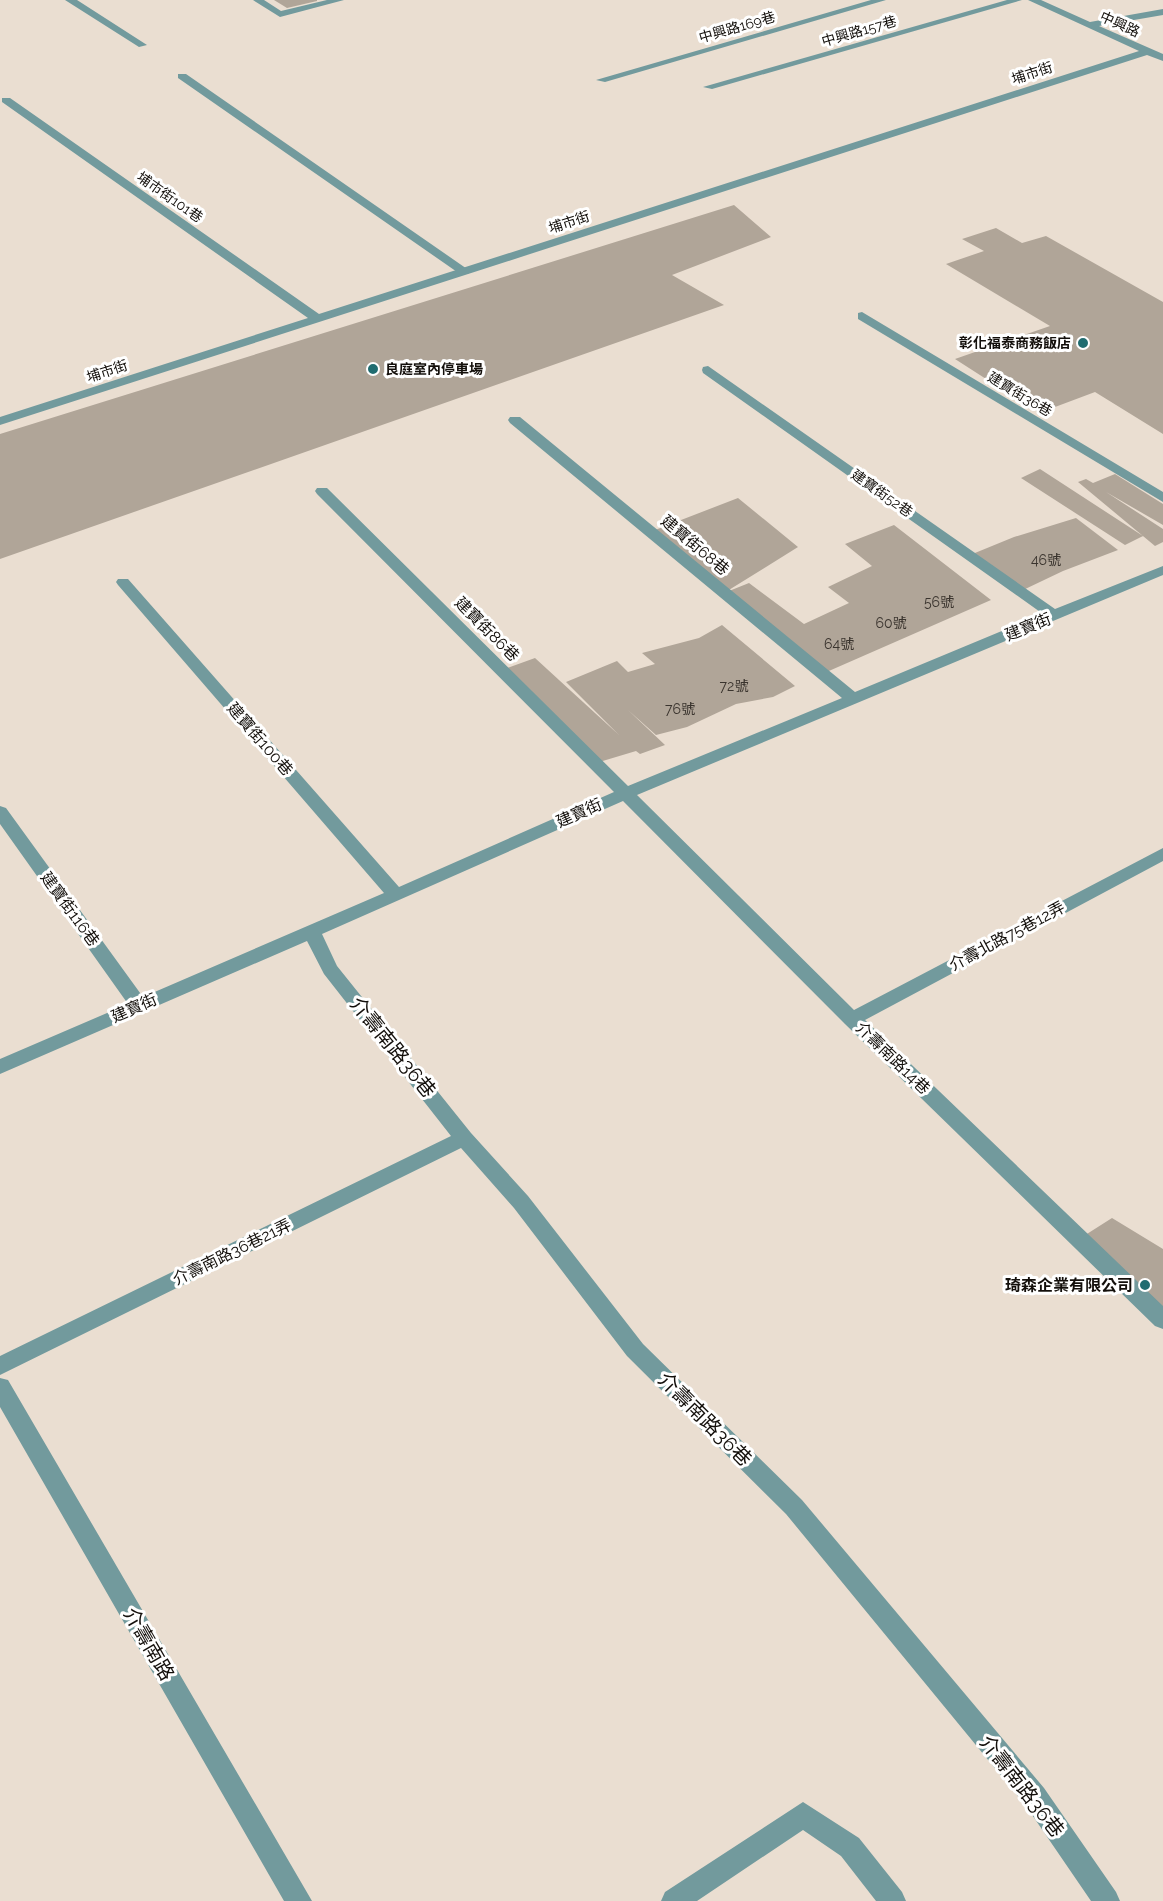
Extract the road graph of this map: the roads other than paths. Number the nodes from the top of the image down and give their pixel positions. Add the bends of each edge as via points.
1 (70, 0) edge
2 (258, 0) edge
3 (339, 0) edge
4 (881, 0) edge
5 (1017, 0) edge
6 (1033, 0) edge
7 (1163, 12) edge
8 (1089, 25) junction
9 (142, 45) dead end
10 (1148, 51) junction
11 (1163, 58) edge
12 (182, 76) dead end
13 (601, 80) dead end
14 (708, 87) dead end
15 (6, 100) dead end
16 (464, 271) junction
17 (862, 316) dead end
18 (317, 318) junction
19 (708, 370) dead end
20 (514, 420) dead end
21 (0, 421) edge
22 (322, 491) dead end
23 (1163, 498) edge
24 (1163, 570) edge
25 (123, 582) dead end
26 (1055, 616) junction
27 (852, 698) junction
28 (626, 793) junction
29 (0, 812) edge
30 (1163, 854) edge
31 (396, 895) junction
32 (311, 931) junction
33 (139, 1006) junction
34 (852, 1018) junction
35 (0, 1067) edge
36 (464, 1137) junction
37 (1163, 1320) edge
38 (0, 1366) edge
39 (0, 1387) edge
40 (299, 1901) edge
41 (674, 1901) edge
42 (893, 1901) edge
43 (1107, 1901) edge

1 - 9 street
2 - 3 street via 280,14
4 - 13 street, 中興路169巷
5 - 14 street, 中興路157巷
6 - 8 street, 中興路
7 - 8 street
8 - 10 street, 中興路
10 - 11 street, 中興路
10 - 16 street, 埔市街
12 - 16 street
15 - 18 street, 埔市街101巷
16 - 18 street, 埔市街
17 - 23 street, 建寶街36巷
18 - 21 street, 埔市街
19 - 26 street, 建寶街52巷
20 - 27 street, 建寶街68巷
22 - 28 street, 建寶街86巷
24 - 26 street, 建寶街
25 - 31 street, 建寶街100巷
26 - 27 street, 建寶街
27 - 28 street, 建寶街
28 - 31 street, 建寶街
28 - 34 street, 介壽南路14巷
29 - 33 street, 建寶街116巷
30 - 34 street, 介壽北路75巷12弄
31 - 32 street, 建寶街
32 - 33 street, 建寶街
32 - 36 street, 介壽南路36巷 via 330,969
33 - 35 street, 建寶街
34 - 37 street, 介壽南路14巷
36 - 38 street, 介壽南路36巷21弄
36 - 43 street, 介壽南路36巷 via 521,1202 635,1350 794,1507 1035,1797
39 - 40 street, 介壽南路
41 - 42 street via 803,1815 850,1847

